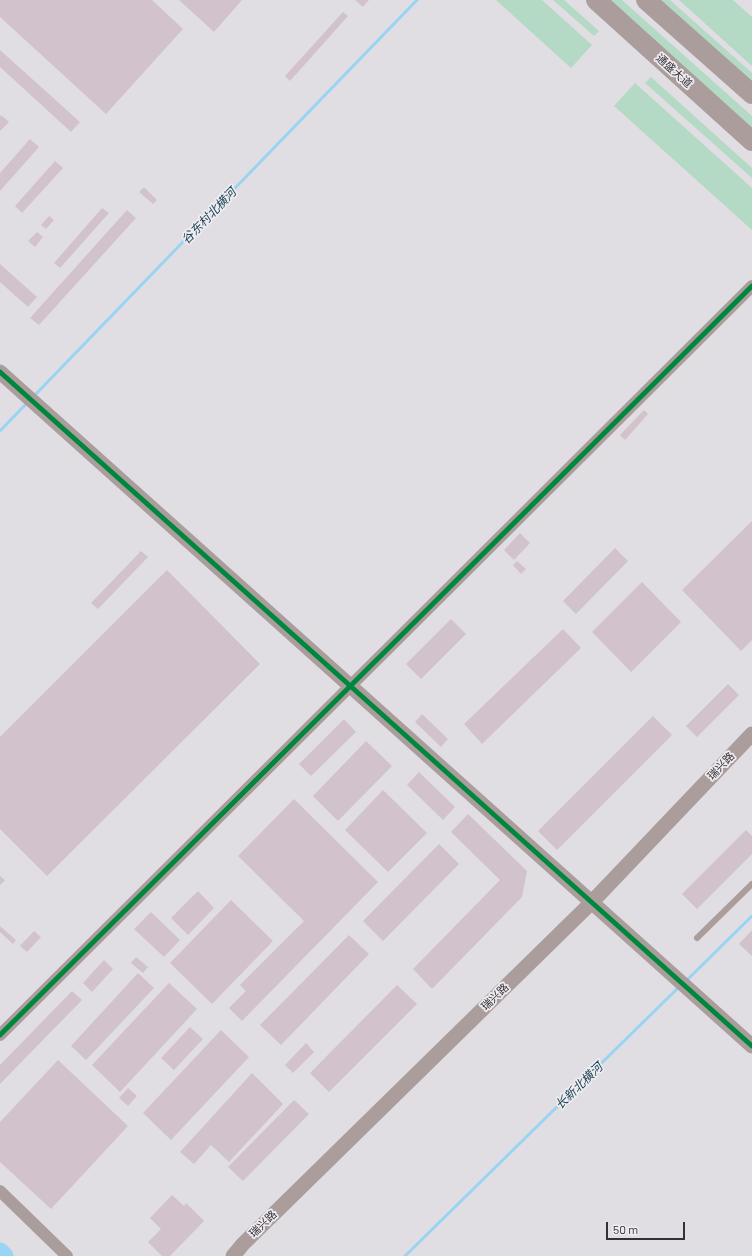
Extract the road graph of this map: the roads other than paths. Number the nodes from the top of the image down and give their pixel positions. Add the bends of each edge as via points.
1 (596, 0) edge
2 (646, 0) edge
3 (752, 94) edge
4 (752, 141) edge
5 (752, 286) edge
6 (0, 372) edge
7 (349, 686) junction
8 (752, 734) edge
9 (752, 884) edge
10 (591, 903) junction
11 (697, 938) dead end
12 (0, 1035) edge
13 (752, 1046) edge
14 (0, 1190) edge
15 (67, 1256) edge
16 (233, 1256) edge

1 - 4 main road, 通盛大道
2 - 3 main road
5 - 7 street
6 - 7 street
7 - 10 street
7 - 12 street
8 - 10 street, 瑞兴路
9 - 11 lane
10 - 13 street
10 - 16 street, 瑞兴路
14 - 15 street

